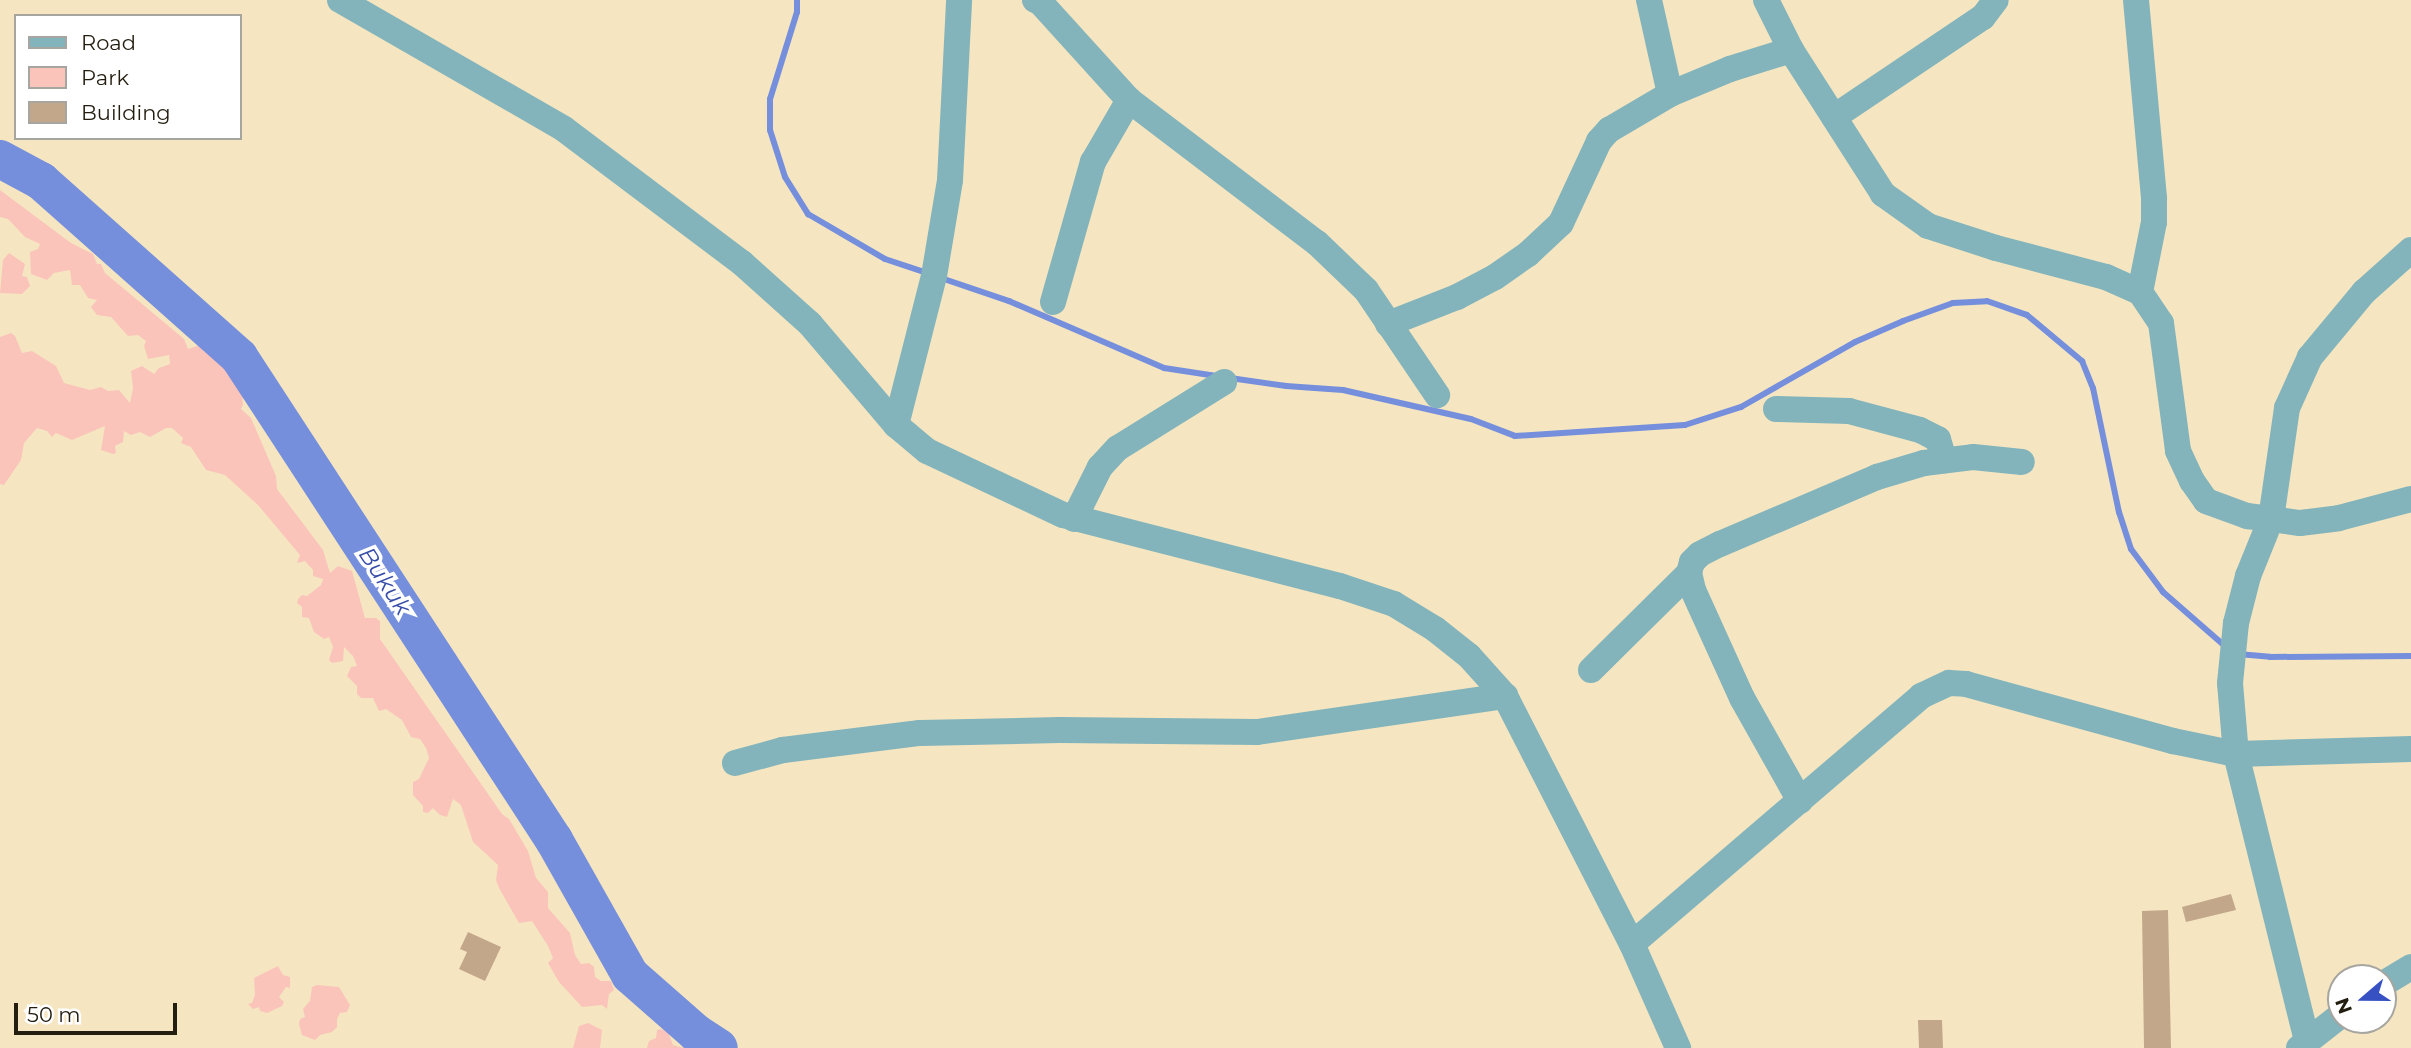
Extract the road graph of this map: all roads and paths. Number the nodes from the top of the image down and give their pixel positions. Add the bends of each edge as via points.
1 (340, 0) edge
2 (959, 0) edge
3 (1649, 0) edge
4 (1766, 0) edge
5 (1996, 0) edge
6 (2136, 0) edge
7 (1038, 1) edge
8 (1791, 50) junction
9 (1670, 94) junction
10 (1129, 100) junction
11 (1834, 117) junction
12 (2411, 250) edge
13 (2140, 292) junction
14 (1053, 302) dead end
15 (1388, 324) junction
16 (1224, 382) dead end
17 (1437, 395) dead end
18 (1776, 409) dead end
19 (895, 425) junction
20 (1944, 460) junction
21 (2022, 461) dead end
22 (2411, 499) edge
23 (1074, 519) junction
24 (2271, 519) junction
25 (1689, 573) junction
26 (1591, 670) dead end
27 (1505, 696) junction
28 (2411, 749) edge
29 (2235, 754) junction
30 (735, 763) dead end
31 (1801, 801) junction
32 (1632, 944) junction
33 (2327, 1026) edge
34 (2303, 1044) edge
35 (1678, 1048) edge

1 - 19 street via 564,129 742,263 810,324
2 - 19 street via 950,180 934,276
3 - 9 street
4 - 8 street
5 - 11 street via 1983,17
6 - 13 street via 2154,199
7 - 10 street
8 - 9 street
8 - 11 street
9 - 15 street via 1609,130 1599,141 1561,223 1528,254 1457,298
10 - 14 street via 1093,162
10 - 15 street via 1317,243 1366,290
11 - 13 street via 1883,194 1928,226 2106,277
12 - 24 street via 2364,292 2309,357 2287,408
13 - 24 street via 2161,323 2178,451 2192,481 2206,501 2247,516
15 - 17 street
16 - 23 street via 1118,448 1100,467
18 - 20 street via 1849,411 1920,430 1938,439
19 - 23 street via 927,451
20 - 21 street
20 - 25 street via 1877,477 1720,544 1700,554
22 - 24 street via 2339,518 2300,523
23 - 27 street via 1340,586 1394,604 1469,656
24 - 29 street via 2236,622 2230,683
25 - 26 street
25 - 31 street via 1742,698
27 - 30 street via 1257,732 920,733 783,750
27 - 32 street
28 - 29 street
29 - 31 street via 1949,683 1921,696
29 - 34 street
31 - 32 street
32 - 35 street
33 - 34 street

